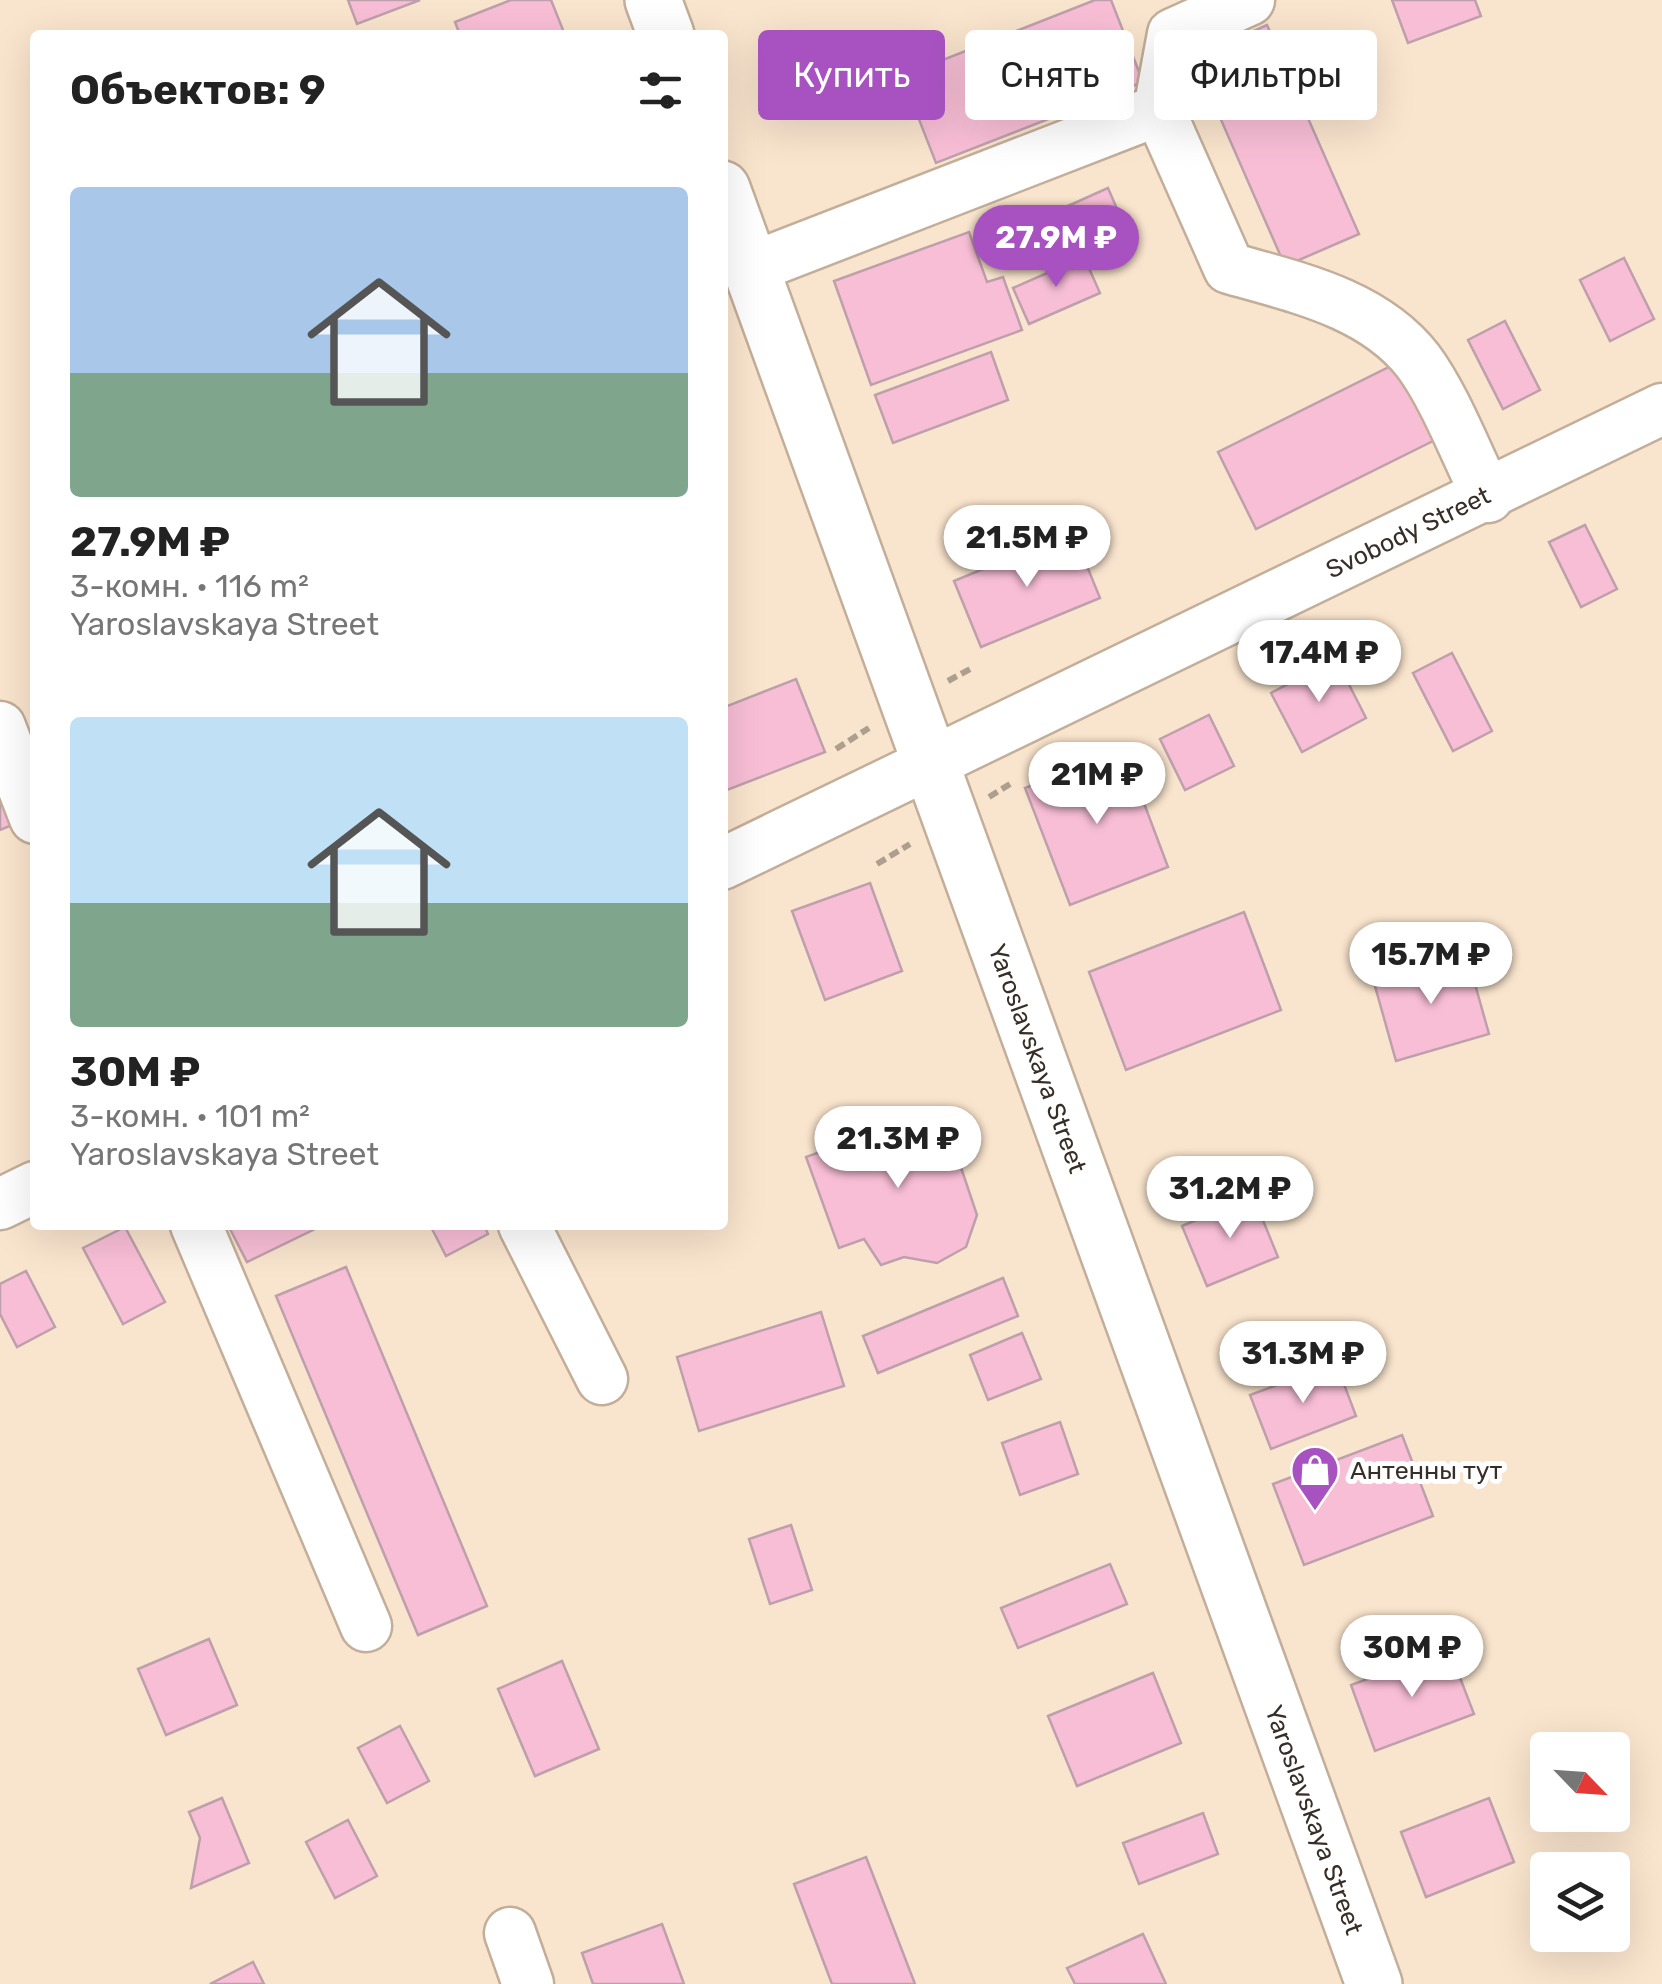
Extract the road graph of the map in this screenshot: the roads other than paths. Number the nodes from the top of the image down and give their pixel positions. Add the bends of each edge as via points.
1 (653, 0) edge
2 (1249, 0) edge
3 (664, 30) edge
4 (1182, 30) edge
5 (1154, 112) edge
6 (1163, 120) edge
7 (728, 205) edge
8 (751, 268) junction
9 (1662, 410) edge
10 (1488, 497) junction
11 (0, 727) edge
12 (934, 762) junction
13 (30, 805) edge
14 (728, 861) edge
15 (30, 1189) edge
16 (0, 1204) edge
17 (198, 1230) edge
18 (527, 1230) edge
19 (602, 1379) dead end
20 (366, 1626) dead end
21 (510, 1933) dead end
22 (528, 1984) edge
23 (1374, 1984) edge

1 - 3 main road
2 - 4 street
5 - 8 street
6 - 10 street via 1228,268 1320,294 1384,327 1418,362
7 - 8 main road, Yaroslavskaya Street
8 - 12 main road, Yaroslavskaya Street
9 - 10 street, Svobody Street
10 - 12 street, Svobody Street
11 - 13 street
12 - 14 street, Svobody Street
12 - 23 main road, Yaroslavskaya Street
15 - 16 street
17 - 20 street
18 - 19 street
21 - 22 street

